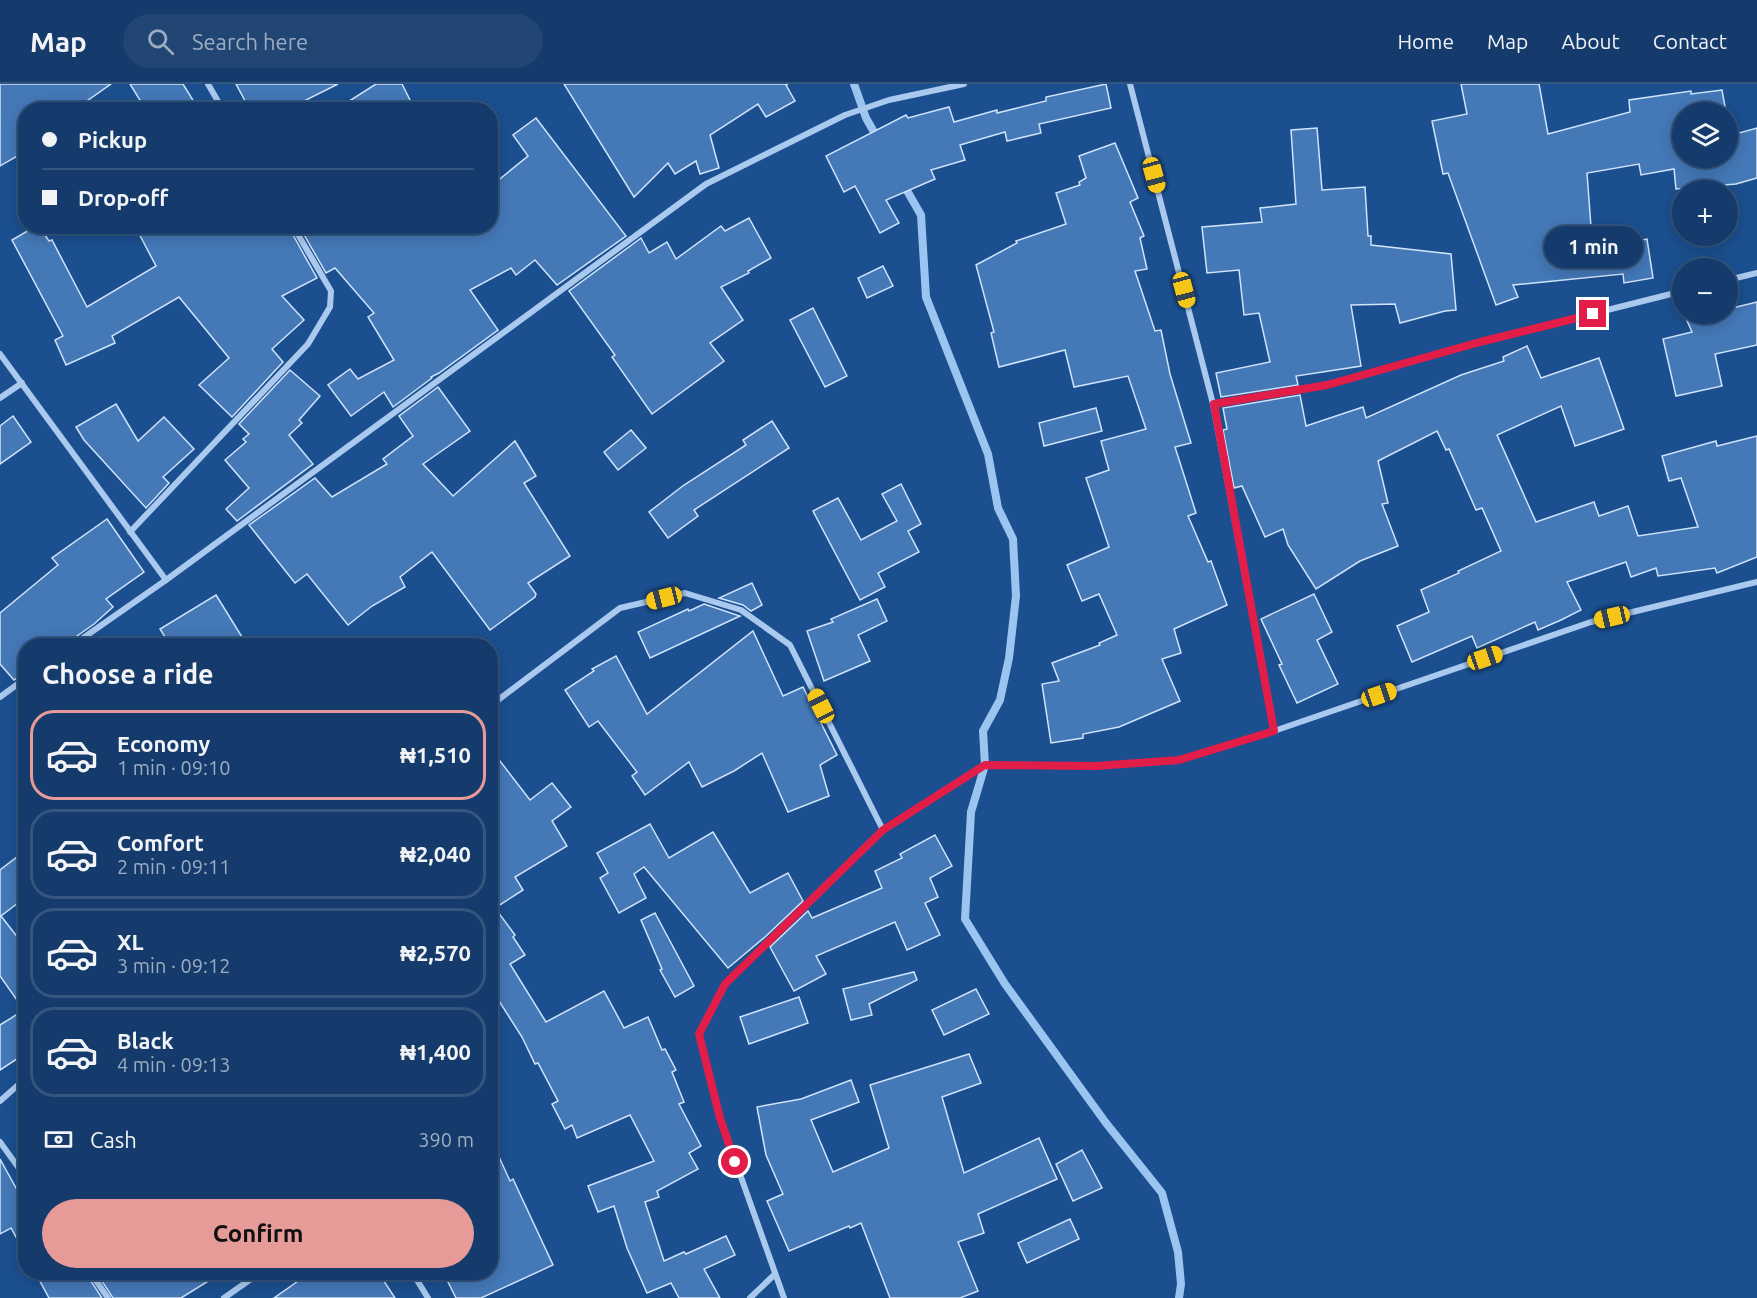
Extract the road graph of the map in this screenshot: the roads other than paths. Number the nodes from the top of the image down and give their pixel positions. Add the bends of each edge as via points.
1 (208, 84) edge
2 (964, 84) edge
3 (1130, 84) edge
4 (218, 102) edge
5 (298, 234) edge
6 (1757, 273) edge
7 (1738, 278) edge
8 (1672, 294) edge
9 (0, 354) edge
10 (21, 383) junction
11 (0, 398) edge
12 (1214, 404) junction
13 (130, 532) junction
14 (166, 580) junction
15 (1757, 582) edge
16 (83, 638) edge
17 (18, 684) edge
18 (0, 697) edge
19 (498, 700) edge
20 (1274, 731) junction
21 (883, 830) junction
22 (18, 1085) edge
23 (0, 1101) edge
24 (0, 1142) edge
25 (18, 1167) edge
26 (774, 1275) junction
27 (96, 1280) edge
28 (250, 1280) edge
29 (417, 1280) edge
30 (108, 1298) edge
31 (224, 1298) edge
32 (428, 1298) edge
33 (750, 1298) edge
34 (784, 1298) edge

1 - 4 street
2 - 14 street via 889,100 845,115 706,184
3 - 12 street
5 - 13 street via 331,291 330,307 308,345
6 - 7 street
8 - 12 street via 1327,385
9 - 10 street
10 - 11 street
10 - 13 street
12 - 20 street
13 - 14 street
14 - 16 street
15 - 20 street via 1591,622
17 - 18 street
19 - 21 street via 620,608 685,593 741,610 790,645
20 - 21 street via 1179,760 1096,766 985,765
21 - 26 street via 725,984 699,1034 720,1118
22 - 23 street
24 - 25 street
26 - 33 street
26 - 34 street
27 - 30 street
28 - 31 street
29 - 32 street

